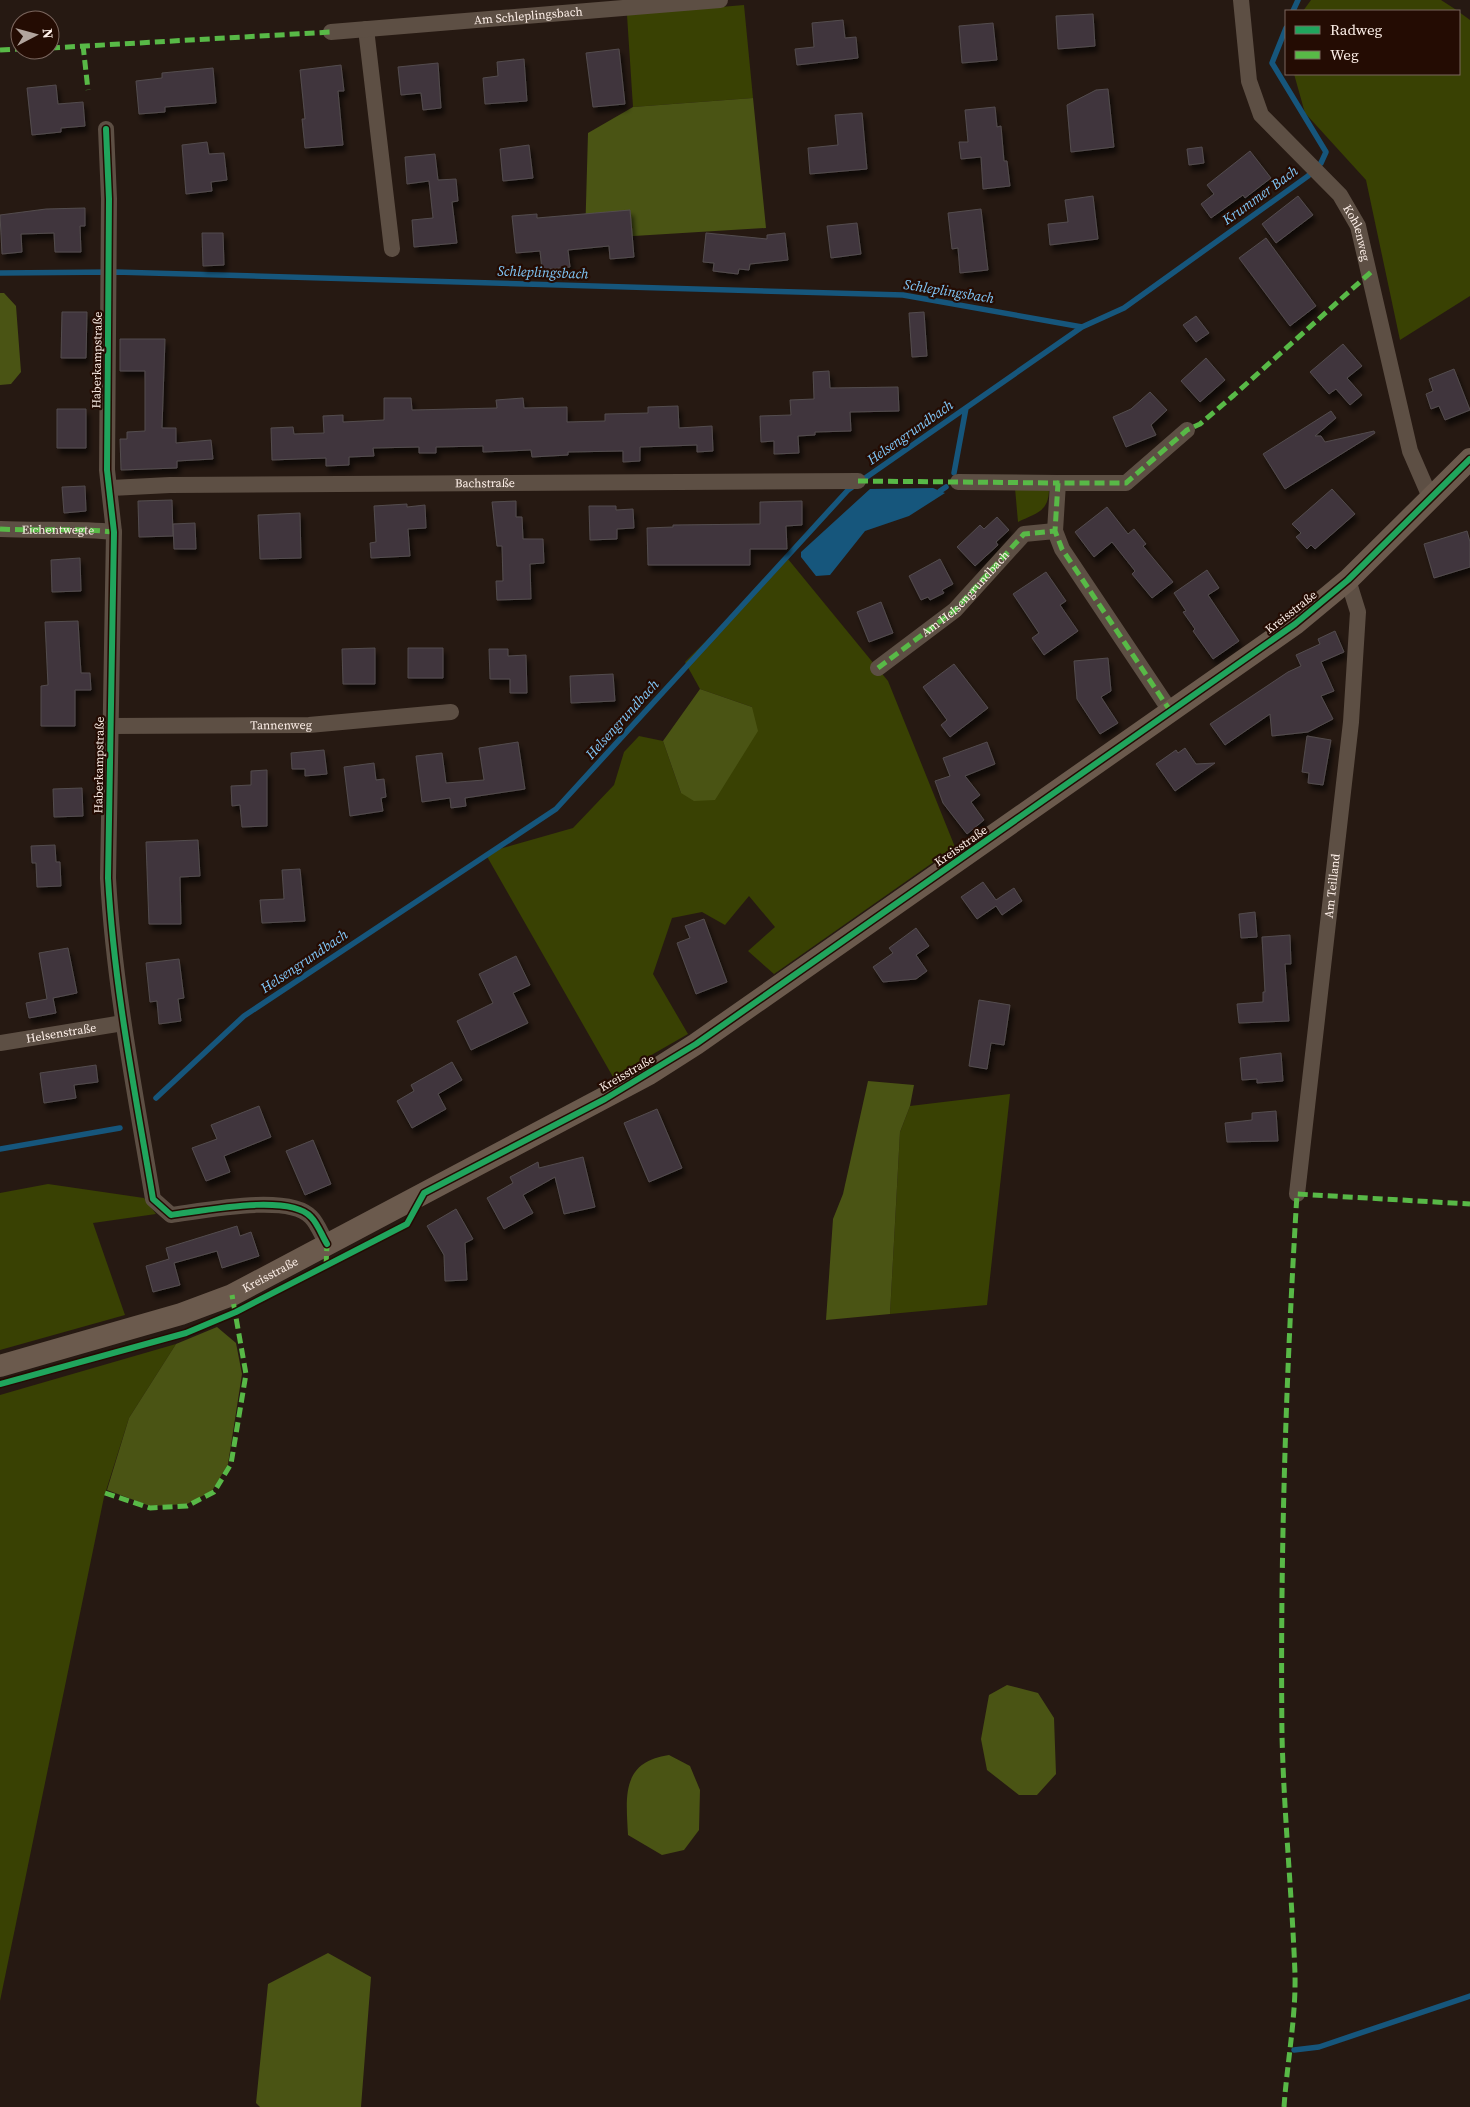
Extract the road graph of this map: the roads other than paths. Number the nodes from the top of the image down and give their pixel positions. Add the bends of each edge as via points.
1 (720, 0) edge
2 (1241, 0) edge
3 (366, 29) junction
4 (331, 32) dead end
5 (106, 129) dead end
6 (392, 249) dead end
7 (1186, 430) dead end
8 (1470, 459) edge
9 (858, 481) dead end
10 (958, 482) dead end
11 (1058, 483) junction
12 (111, 488) junction
13 (1430, 497) junction
14 (0, 529) edge
15 (1056, 531) junction
16 (114, 532) junction
17 (1348, 580) junction
18 (878, 668) dead end
19 (451, 712) dead end
20 (1171, 712) junction
21 (111, 726) junction
22 (123, 1023) junction
23 (0, 1043) edge
24 (1297, 1194) dead end
25 (327, 1244) junction
26 (0, 1366) edge

1 - 3 street, Am Schleplingsbach
2 - 13 street, Kohlenweg via 1249,81 1261,115 1340,194 1358,226 1410,451
3 - 4 street, Am Schleplingsbach
3 - 6 street
5 - 12 street, Haberkampstraße via 109,199 108,470
7 - 11 street via 1126,482
8 - 13 street, Kreisstraße
9 - 12 street, Bachstraße
10 - 11 street
11 - 15 street
12 - 16 street, Haberkampstraße
13 - 17 street, Kreisstraße
14 - 16 street, Eichentwegte
15 - 18 street, Am Helsengrundbach via 1024,534 955,610
15 - 20 street via 1062,549
16 - 21 street, Haberkampstraße
17 - 20 street, Kreisstraße via 1295,624
17 - 24 street, Am Teilland via 1358,612 1351,722
19 - 21 street, Tannenweg via 308,725
20 - 25 street, Kreisstraße via 688,1049 605,1099
21 - 22 street, Haberkampstraße via 108,878 111,933
22 - 23 street, Helsenstraße
22 - 25 street, Haberkampstraße via 153,1199 171,1215 252,1204 297,1208 311,1217
25 - 26 street, Kreisstraße via 232,1295 181,1314

